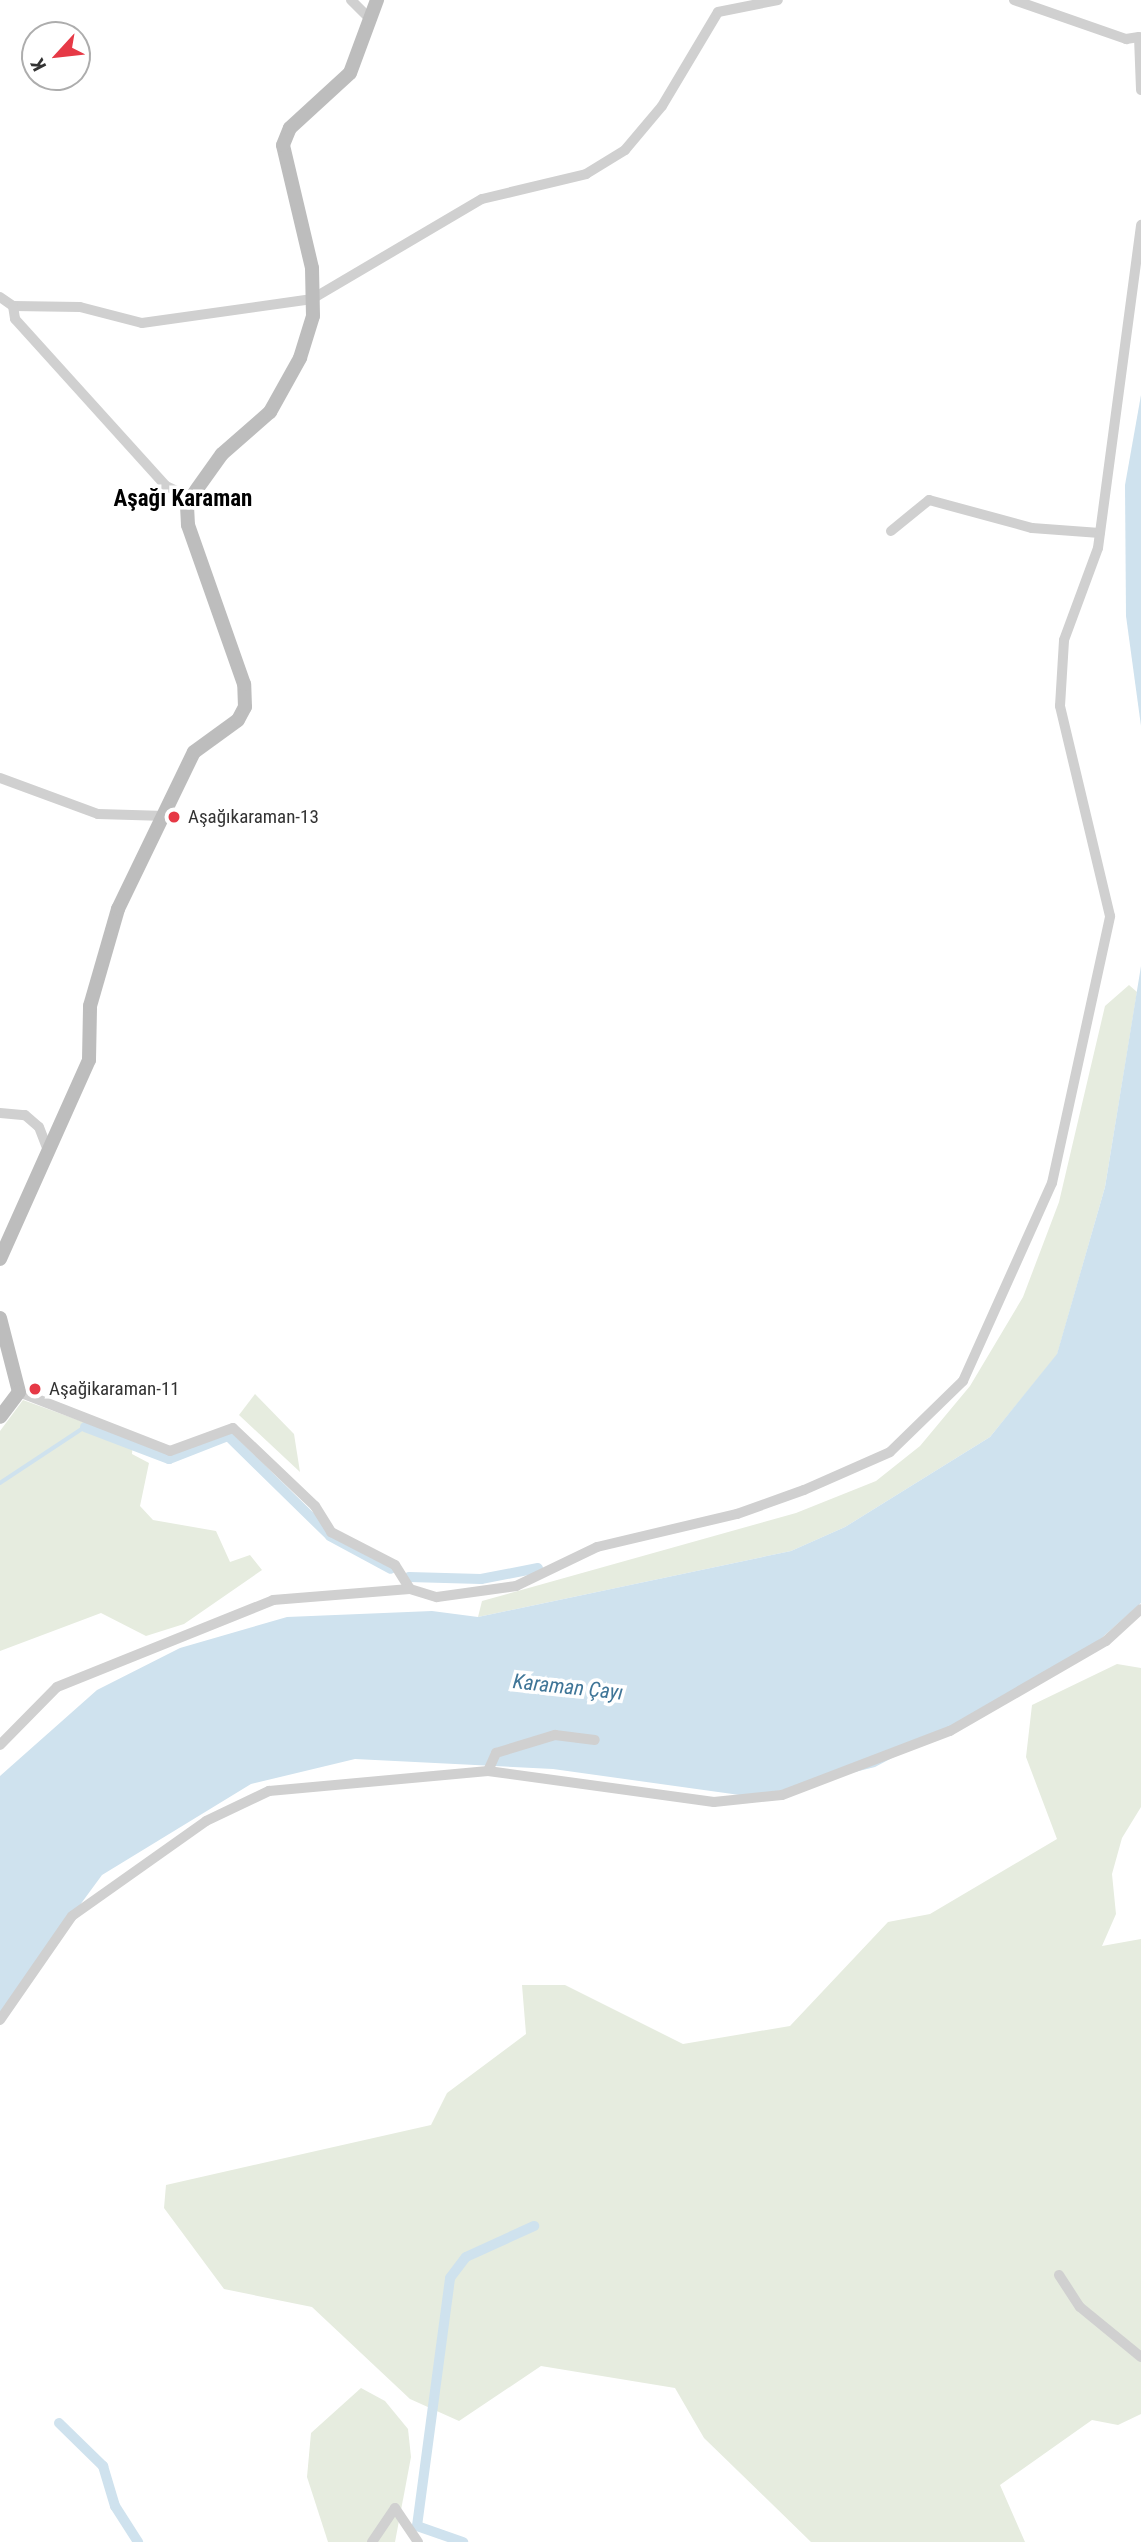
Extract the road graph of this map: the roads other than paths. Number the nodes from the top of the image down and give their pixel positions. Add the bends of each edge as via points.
1 (351, 0) edge
2 (377, 0) edge
3 (778, 0) edge
4 (1014, 0) edge
5 (371, 20) junction
6 (1141, 90) edge
7 (1141, 225) edge
8 (0, 297) edge
9 (313, 299) junction
10 (13, 306) junction
11 (190, 497) junction
12 (891, 531) dead end
13 (1100, 533) junction
14 (0, 778) edge
15 (166, 816) junction
16 (0, 1113) edge
17 (47, 1147) junction
18 (0, 1258) edge
19 (0, 1318) edge
20 (19, 1392) junction
21 (0, 1417) edge
22 (410, 1589) junction
23 (1141, 1609) edge
24 (595, 1740) dead end
25 (0, 1745) edge
26 (488, 1771) junction
27 (0, 2020) edge
28 (1059, 2275) dead end
29 (1141, 2357) edge
30 (372, 2542) edge
31 (418, 2542) edge

1 - 5 street
2 - 5 street
3 - 9 street via 718,12 662,106 625,150 586,174 482,199
4 - 6 street via 1126,38 1139,37
5 - 9 street via 350,74 290,128 283,145 312,268
7 - 13 street
8 - 10 street
9 - 10 street via 142,323 80,307
9 - 11 street via 288,387 270,412 222,453
10 - 11 street via 15,319 166,486
11 - 15 street via 188,525 244,684 245,707 239,720 194,752
12 - 13 street via 929,499 1031,528
13 - 22 street via 1064,640 1060,706 1111,916 1052,1183 963,1381 890,1451 804,1490 737,1514 597,1547 516,1586 437,1598
14 - 15 street via 98,814
15 - 17 street via 118,909 90,1006 89,1060
16 - 17 street via 25,1115 39,1127
17 - 18 street
19 - 20 street
20 - 21 street
20 - 22 street via 170,1451 233,1428 316,1506 331,1532 395,1565
22 - 25 street via 273,1600 57,1687
23 - 26 street via 1106,1641 950,1731 782,1795 715,1802
24 - 26 street via 555,1735 496,1753
26 - 27 street via 269,1791 206,1821 72,1916
28 - 29 street via 1080,2307
30 - 31 street via 395,2508

